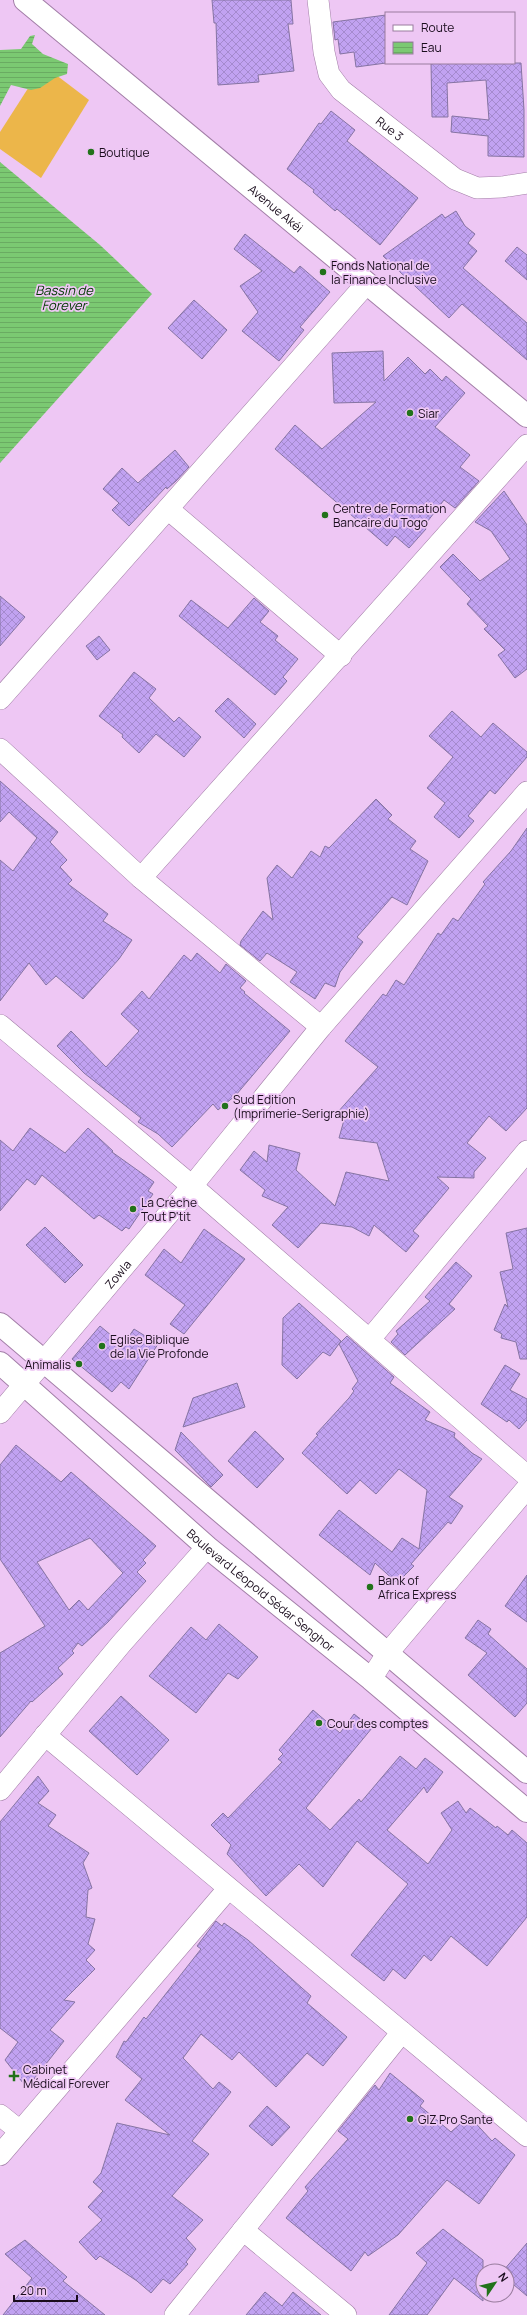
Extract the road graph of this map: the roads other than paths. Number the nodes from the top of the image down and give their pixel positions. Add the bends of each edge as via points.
1 (24, 0) edge
2 (318, 0) edge
3 (527, 183) edge
4 (367, 283) junction
5 (527, 416) edge
6 (527, 445) edge
7 (168, 509) junction
8 (341, 656) junction
9 (0, 699) edge
10 (0, 749) edge
11 (527, 792) edge
12 (141, 878) junction
13 (0, 1025) edge
14 (321, 1027) junction
15 (527, 1152) edge
16 (192, 1186) junction
17 (0, 1324) edge
18 (370, 1339) junction
19 (43, 1362) junction
20 (0, 1363) edge
21 (24, 1385) junction
22 (0, 1413) edge
23 (527, 1476) edge
24 (527, 1488) edge
25 (207, 1546) junction
26 (387, 1654) junction
27 (370, 1679) junction
28 (45, 1736) junction
29 (527, 1772) edge
30 (0, 1790) edge
31 (527, 1811) edge
32 (228, 1889) junction
33 (402, 2032) junction
34 (0, 2115) edge
35 (20, 2131) junction
36 (527, 2136) edge
37 (0, 2155) edge
38 (242, 2230) junction
39 (175, 2315) edge
40 (346, 2315) edge

1 - 4 main road, Avenue Akéi
2 - 3 street, Rue 3 via 325,59 329,74 341,90 454,179 478,188
4 - 5 main road, Avenue Akéi
4 - 7 street
6 - 8 street
7 - 8 street
7 - 9 street
8 - 12 street
10 - 12 street
11 - 14 street, Zowla
12 - 14 street
13 - 16 street
14 - 16 street, Zowla
15 - 18 street
16 - 18 street
16 - 19 street, Zowla
17 - 19 main road
18 - 23 street
19 - 21 street, Zowla
19 - 26 main road
20 - 21 main road, Boulevard Léopold Sédar Senghor
21 - 22 street, Zowla
21 - 25 main road, Boulevard Léopold Sédar Senghor
24 - 26 street
25 - 27 main road, Boulevard Léopold Sédar Senghor
25 - 28 street
26 - 27 street
26 - 29 main road
27 - 31 main road, Boulevard Léopold Sédar Senghor
28 - 30 street
28 - 32 street
32 - 33 street
32 - 35 street
33 - 36 street
33 - 38 street
34 - 35 street
35 - 37 street
38 - 39 street
38 - 40 street

